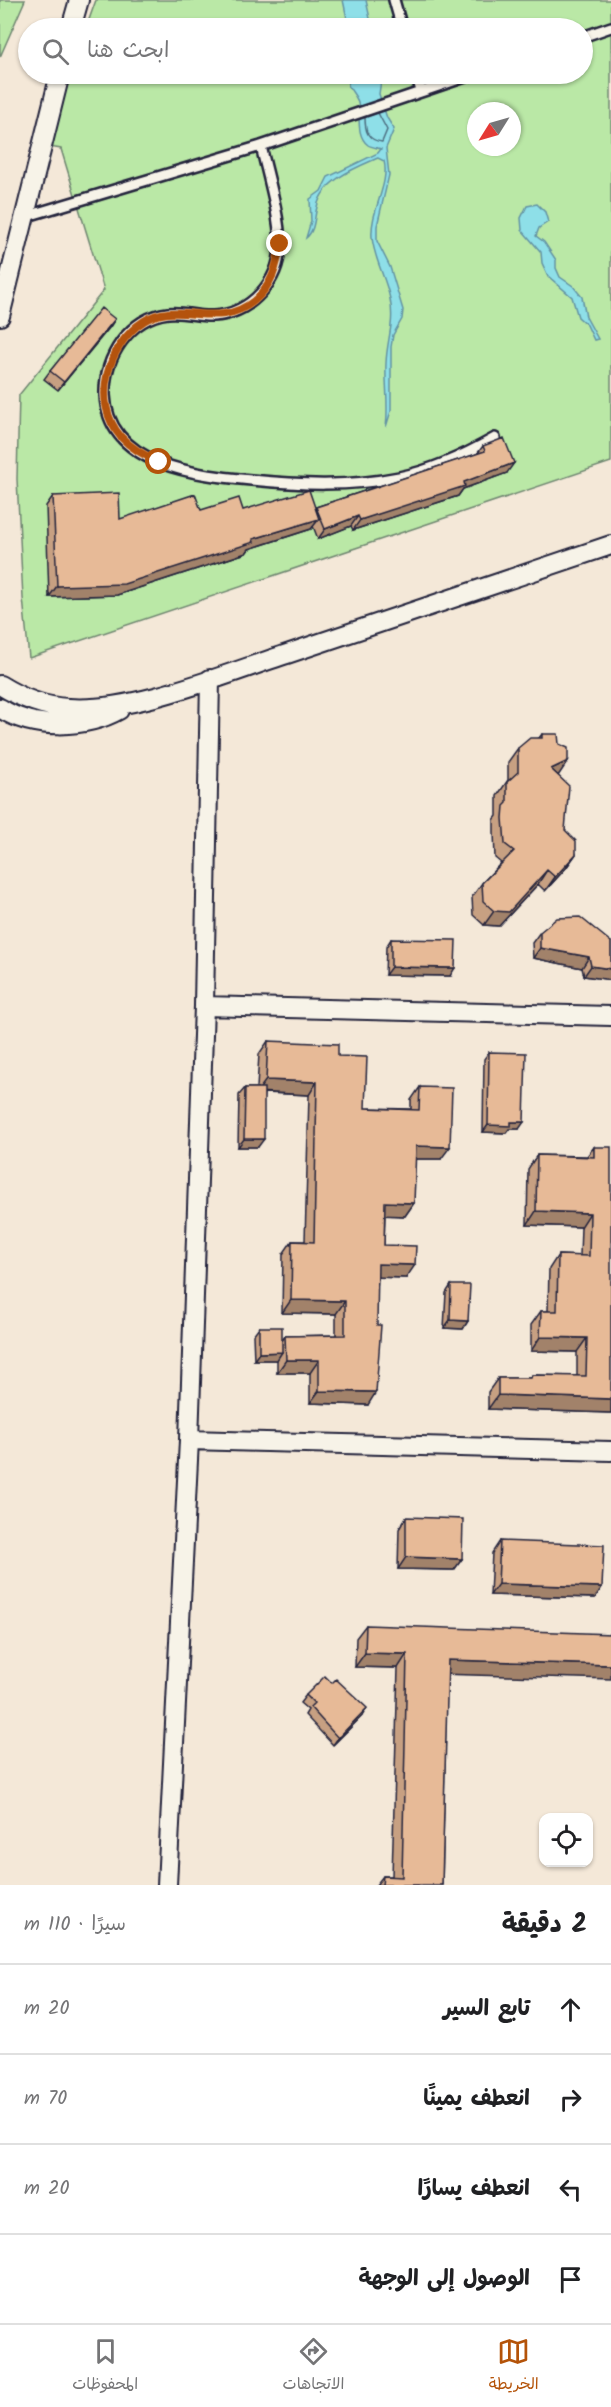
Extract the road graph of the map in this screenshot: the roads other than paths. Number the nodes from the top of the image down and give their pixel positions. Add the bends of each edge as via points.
1 (80, 0) edge
2 (394, 0) edge
3 (74, 18) edge
4 (399, 18) edge
5 (611, 27) edge
6 (593, 33) edge
7 (57, 84) edge
8 (419, 84) edge
9 (443, 84) edge
10 (421, 91) junction
11 (261, 146) junction
12 (24, 217) junction
13 (0, 316) edge
14 (495, 438) dead end
15 (611, 545) edge
16 (210, 680) junction
17 (0, 685) edge
18 (130, 703) junction
19 (0, 708) edge
20 (204, 1006) junction
21 (611, 1016) edge
22 (189, 1440) junction
23 (611, 1451) edge
24 (168, 1885) edge

1 - 3 street
2 - 4 lane
5 - 6 lane
7 - 12 street
8 - 10 lane
9 - 10 lane
10 - 11 lane
11 - 12 lane
11 - 14 lane via 280,244 277,265 268,285 253,301 234,312 213,316 169,312 147,319 128,332 115,351 105,394 109,417 120,436 136,451 189,472 327,486 411,474 463,456
12 - 13 street
15 - 16 street
16 - 18 street
16 - 20 street
17 - 18 street via 41,705 69,709
18 - 19 street via 96,720 65,724 33,721
20 - 21 street
20 - 22 street
22 - 23 street
22 - 24 street

